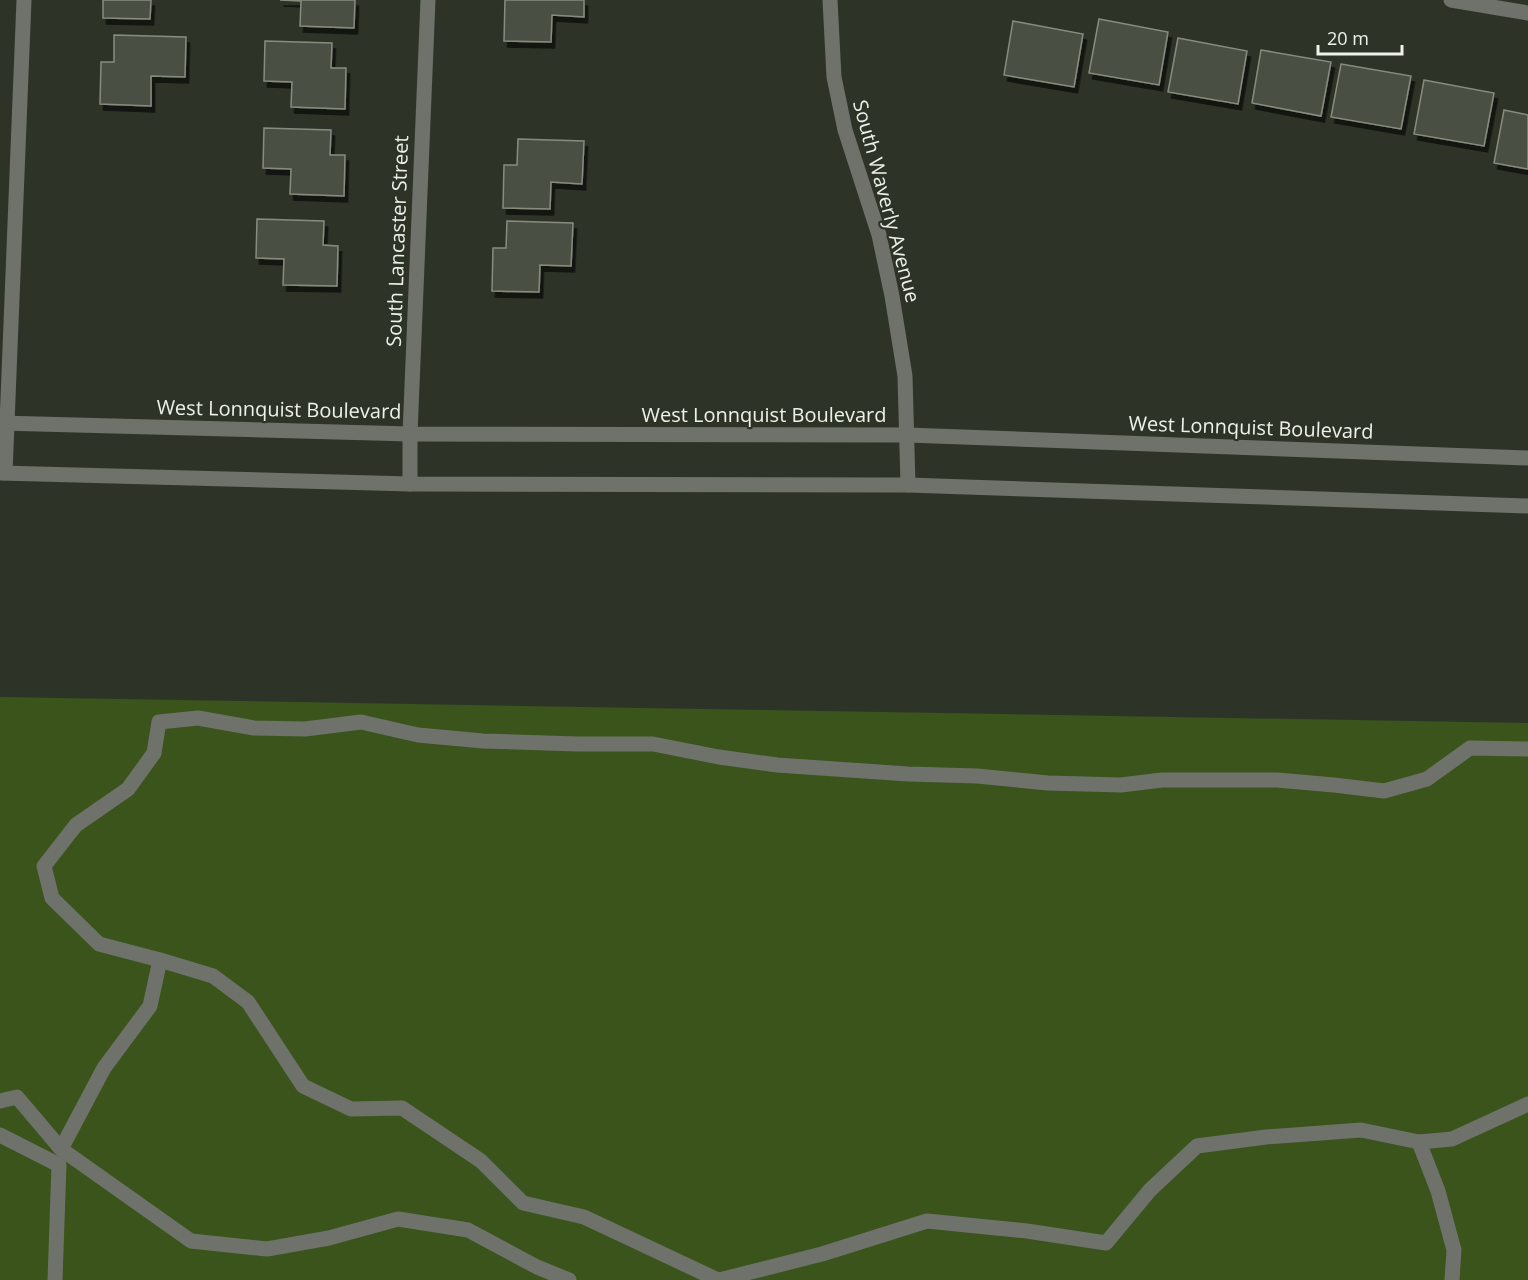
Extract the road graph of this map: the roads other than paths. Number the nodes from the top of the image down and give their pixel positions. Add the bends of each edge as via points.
1 (24, 0) edge
2 (428, 0) edge
3 (830, 0) edge
4 (1451, 0) edge
5 (1528, 14) edge
6 (3, 423) edge
7 (410, 434) junction
8 (907, 435) junction
9 (1528, 458) edge
10 (2, 473) edge
11 (410, 484) junction
12 (908, 485) junction
13 (1528, 506) edge
14 (1528, 749) edge
15 (160, 960) junction
16 (0, 1101) edge
17 (1528, 1104) edge
18 (0, 1135) edge
19 (1419, 1142) junction
20 (61, 1149) junction
21 (55, 1280) edge
22 (569, 1280) edge
23 (718, 1280) edge
24 (1452, 1280) edge

1 - 6 street
2 - 7 street, South Lancaster Street
3 - 8 street, South Waverly Avenue via 834,77 845,130 879,235 892,296 905,376
4 - 5 street
6 - 7 street, West Lonnquist Boulevard
6 - 10 street
7 - 8 street, West Lonnquist Boulevard
7 - 11 street, South Lancaster Street
8 - 9 street, West Lonnquist Boulevard
8 - 12 street, South Waverly Avenue
10 - 11 street
11 - 12 street
12 - 13 street
14 - 15 street via 1470,748 1427,779 1384,791 1277,780 1162,780 1121,785 908,774 777,765 653,744 483,741 418,735 362,722 305,729 254,729 198,718 159,722 154,753 128,789 76,825 44,866 52,898 99,944
15 - 20 street via 150,1006 104,1068
15 - 23 street via 213,976 248,1002 303,1086 351,1109 402,1108 481,1161 523,1203 584,1217
16 - 20 street via 17,1097
17 - 19 street via 1452,1139
18 - 21 street via 59,1165
19 - 23 street via 1361,1131 1197,1146 1150,1190 1106,1243 927,1221 822,1254
19 - 24 street via 1454,1250
20 - 22 street via 191,1241 267,1249 329,1238 398,1219 468,1230

